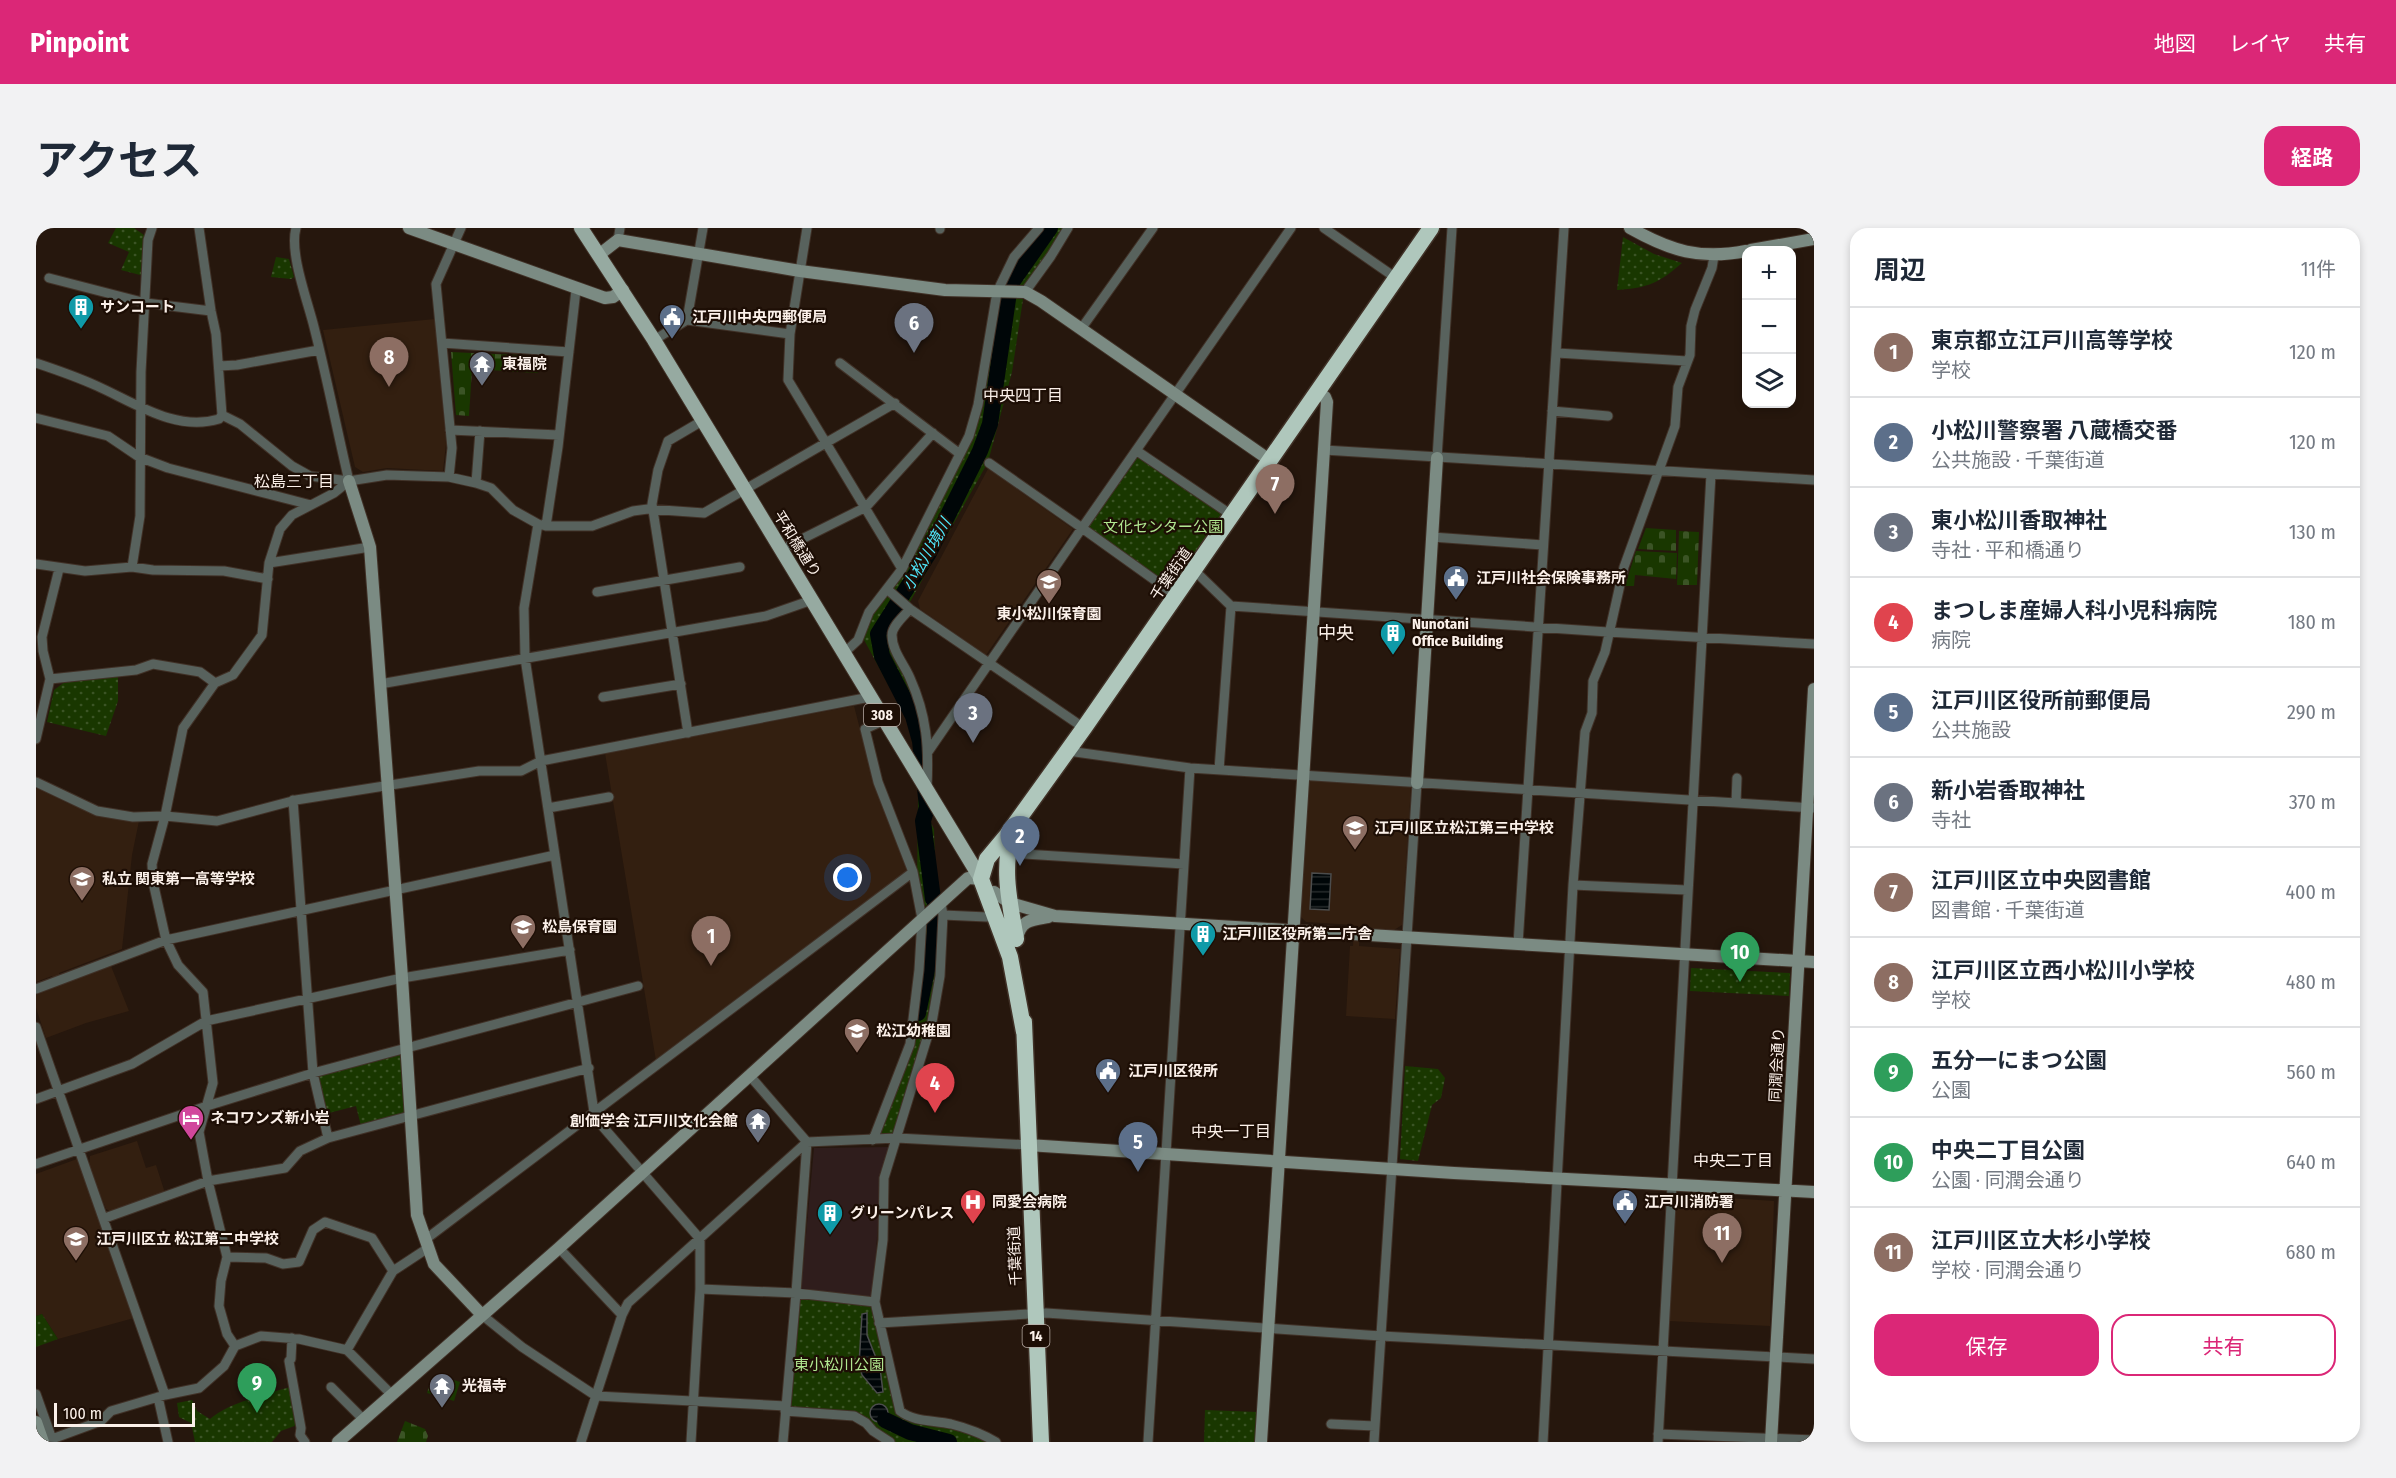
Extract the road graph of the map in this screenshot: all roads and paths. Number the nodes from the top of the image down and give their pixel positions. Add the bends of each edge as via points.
1 (152, 228) edge
2 (199, 228) edge
3 (297, 228) edge
4 (409, 228) edge
5 (461, 228) edge
6 (581, 228) edge
7 (703, 228) edge
8 (807, 228) edge
9 (1039, 228) edge
10 (1068, 228) edge
11 (1153, 228) edge
12 (1291, 228) edge
13 (1324, 228) edge
14 (1431, 228) edge
15 (1452, 228) edge
16 (1564, 228) edge
17 (1630, 228) edge
18 (425, 231) edge
19 (619, 234) edge
20 (1814, 239) edge
21 (453, 244) junction
22 (1774, 246) edge
23 (1742, 252) edge
24 (698, 253) junction
25 (600, 254) junction
26 (1714, 256) junction
27 (800, 271) junction
28 (49, 278) dead end
29 (1396, 278) junction
30 (576, 290) junction
31 (623, 290) junction
32 (1011, 292) junction
33 (146, 303) junction
34 (211, 311) junction
35 (687, 320) junction
36 (1082, 329) junction
37 (790, 334) junction
38 (654, 340) junction
39 (442, 343) junction
40 (319, 350) junction
41 (569, 352) junction
42 (1557, 353) junction
43 (1687, 362) junction
44 (36, 363) edge
45 (840, 363) dead end
46 (219, 366) junction
47 (1318, 393) junction
48 (1176, 394) junction
49 (895, 403) junction
50 (140, 407) junction
51 (1552, 411) junction
52 (222, 415) junction
53 (1608, 416) dead end
54 (36, 418) edge
55 (702, 421) junction
56 (450, 430) junction
57 (480, 431) junction
58 (933, 433) junction
59 (559, 435) junction
60 (826, 443) junction
61 (1324, 450) junction
62 (1137, 451) junction
63 (960, 454) junction
64 (139, 458) junction
65 (1437, 458) junction
66 (1271, 461) junction
67 (989, 463) dead end
68 (1548, 464) junction
69 (1658, 471) junction
70 (1711, 474) junction
71 (449, 477) junction
72 (1814, 480) edge
73 (349, 481) junction
74 (476, 483) junction
75 (744, 490) junction
76 (311, 505) junction
77 (866, 507) junction
78 (652, 510) junction
79 (1233, 516) junction
80 (542, 525) junction
81 (1082, 528) junction
82 (1432, 537) junction
83 (790, 545) dead end
84 (1543, 545) junction
85 (370, 547) junction
86 (269, 562) junction
87 (36, 564) edge
88 (132, 567) junction
89 (740, 567) dead end
90 (59, 569) junction
91 (902, 569) junction
92 (1195, 571) junction
93 (268, 579) junction
94 (664, 580) junction
95 (597, 592) dead end
96 (890, 592) junction
97 (1177, 596) junction
98 (812, 600) junction
99 (1231, 606) junction
100 (908, 607) junction
101 (1314, 612) junction
102 (1427, 620) junction
103 (1538, 627) junction
104 (673, 632) junction
105 (1608, 632) junction
106 (1702, 637) junction
107 (1814, 644) edge
108 (39, 650) edge
109 (844, 653) junction
110 (525, 658) junction
111 (988, 663) junction
112 (50, 679) junction
113 (215, 683) junction
114 (380, 684) junction
115 (681, 684) junction
116 (1814, 689) edge
117 (603, 697) dead end
118 (870, 697) junction
119 (885, 720) junction
120 (1084, 728) junction
121 (688, 733) junction
122 (36, 739) edge
123 (1068, 751) junction
124 (928, 752) junction
125 (541, 761) junction
126 (1190, 768) junction
127 (1219, 770) junction
128 (1303, 775) junction
129 (1737, 778) dead end
130 (36, 782) edge
131 (1417, 783) junction
132 (388, 787) junction
133 (927, 787) junction
134 (1527, 790) junction
135 (1579, 793) junction
136 (609, 797) dead end
137 (293, 800) junction
138 (1692, 800) junction
139 (1736, 803) junction
140 (1810, 807) edge
141 (548, 808) junction
142 (1027, 809) junction
143 (165, 816) junction
144 (1008, 854) junction
145 (555, 855) junction
146 (1184, 864) junction
147 (913, 872) junction
148 (981, 879) junction
149 (1573, 885) junction
150 (395, 890) junction
151 (1688, 890) junction
152 (994, 892) junction
153 (1010, 903) junction
154 (942, 909) junction
155 (300, 911) junction
156 (995, 912) junction
157 (1055, 916) junction
158 (922, 920) junction
159 (1180, 924) junction
160 (1293, 930) junction
161 (1406, 937) junction
162 (1016, 939) junction
163 (166, 940) junction
164 (1518, 944) junction
165 (1570, 947) junction
166 (570, 950) junction
167 (1684, 954) junction
168 (1798, 961) junction
169 (1814, 962) edge
170 (402, 978) junction
171 (638, 986) dead end
172 (36, 989) edge
173 (307, 999) junction
174 (578, 1002) junction
175 (206, 1021) junction
176 (36, 1027) edge
177 (1024, 1032) junction
178 (406, 1048) junction
179 (589, 1068) junction
180 (313, 1073) junction
181 (750, 1076) junction
182 (60, 1091) junction
183 (36, 1099) edge
184 (207, 1106) junction
185 (594, 1112) junction
186 (411, 1117) junction
187 (328, 1138) junction
188 (897, 1138) junction
189 (873, 1140) junction
190 (807, 1142) junction
191 (1028, 1145) junction
192 (80, 1149) junction
193 (1165, 1155) junction
194 (1278, 1162) junction
195 (36, 1164) edge
196 (1392, 1169) junction
197 (642, 1172) junction
198 (1557, 1178) junction
199 (208, 1181) junction
200 (1670, 1185) junction
201 (1785, 1191) junction
202 (1814, 1192) edge
203 (105, 1218) junction
204 (700, 1239) junction
205 (427, 1244) junction
206 (559, 1248) junction
207 (227, 1257) junction
208 (393, 1271) junction
209 (700, 1289) junction
210 (796, 1293) junction
211 (875, 1302) junction
212 (1035, 1313) junction
213 (482, 1315) junction
214 (622, 1315) junction
215 (1156, 1321) junction
216 (879, 1323) junction
217 (1268, 1329) junction
218 (1381, 1336) junction
219 (292, 1338) junction
220 (1548, 1344) junction
221 (235, 1346) junction
222 (347, 1350) junction
223 (1663, 1351) junction
224 (1776, 1356) junction
225 (1814, 1359) edge
226 (331, 1387) dead end
227 (36, 1394) edge
228 (392, 1395) junction
229 (161, 1396) junction
230 (596, 1396) junction
231 (693, 1402) junction
232 (785, 1408) junction
233 (364, 1420) junction
234 (36, 1422) edge
235 (1331, 1424) dead end
236 (1375, 1426) junction
237 (873, 1431) junction
238 (1658, 1438) edge
239 (1771, 1440) edge
240 (1814, 1440) edge
241 (49, 1441) edge
242 (168, 1442) edge
243 (305, 1442) edge
244 (338, 1442) edge
245 (582, 1442) edge
246 (691, 1442) edge
247 (783, 1442) edge
248 (872, 1442) edge
249 (890, 1442) edge
250 (996, 1442) edge
251 (1041, 1442) edge
252 (1148, 1442) edge
253 (1261, 1442) edge
254 (1374, 1442) edge
255 (1543, 1442) edge

1 - 33 street via 148,240
2 - 34 street
3 - 40 street via 295,242 301,282
4 - 18 street
5 - 21 street
6 - 25 main road, 平和橋通り / 308
7 - 24 street
8 - 27 street
9 - 32 street via 1014,257
10 - 32 street via 1051,256
11 - 36 street
12 - 48 street
13 - 29 street
14 - 29 highway, 千葉街道
15 - 65 street
16 - 42 street
17 - 26 street via 1679,251
18 - 21 street
19 - 24 street
19 - 25 street
20 - 22 street
21 - 30 street
21 - 39 street via 436,284
23 - 26 street
24 - 27 street
24 - 35 street
25 - 31 main road, 平和橋通り / 308
26 - 43 street via 1695,310
27 - 32 street via 945,290
27 - 37 street
28 - 33 street
29 - 47 highway, 千葉街道
30 - 31 street via 609,298
30 - 41 street
31 - 38 main road, 平和橋通り / 308
32 - 36 street via 1041,301
32 - 63 street via 969,436
33 - 34 street
33 - 50 street
34 - 46 street
35 - 37 street
35 - 38 street
36 - 48 street
37 - 60 street via 788,380
38 - 55 main road, 平和橋通り / 308
39 - 41 street
39 - 56 street
40 - 46 street
40 - 73 street
41 - 59 street
42 - 43 street
42 - 51 street
43 - 69 street via 1678,387 1675,426
44 - 50 street
45 - 49 street
46 - 52 street
47 - 61 street via 1327,402
47 - 66 highway, 千葉街道
48 - 62 street
48 - 66 street
49 - 58 street
49 - 60 street
50 - 52 street via 167,418 205,423
50 - 64 street
51 - 53 street
51 - 68 street
52 - 73 street via 310,476
54 - 64 street via 108,436
55 - 75 main road, 平和橋通り / 308
55 - 78 street via 668,441 658,470
56 - 57 street
56 - 71 street
57 - 59 street
57 - 74 street
58 - 63 street
58 - 77 street
59 - 80 street
60 - 75 street
60 - 77 street
61 - 65 street
61 - 101 street
62 - 79 street
62 - 81 street
63 - 91 street
64 - 76 street
64 - 88 street via 140,516
65 - 68 street
65 - 82 street
66 - 79 highway, 千葉街道
67 - 81 street
68 - 69 street
68 - 84 street
69 - 70 street
69 - 105 street via 1624,567
70 - 72 street
70 - 106 street
71 - 73 street via 387,475
71 - 74 street
73 - 76 street
73 - 85 street
74 - 80 street via 491,488 513,510
75 - 78 street via 704,513
75 - 98 main road, 平和橋通り / 308
76 - 86 street via 292,515 280,529
77 - 83 street
77 - 91 street
78 - 80 street via 633,511 592,526
78 - 94 street
79 - 92 highway, 千葉街道
80 - 110 street via 524,608
81 - 97 street
81 - 111 street
82 - 84 street
82 - 102 street
84 - 103 street
85 - 86 street
85 - 114 street
86 - 93 street
87 - 90 street
88 - 90 street
88 - 93 street via 224,570
89 - 94 street
90 - 108 street
91 - 96 street
92 - 97 highway, 千葉街道
92 - 99 street
93 - 113 street via 262,635 233,675
94 - 95 street
94 - 104 street
96 - 100 street
96 - 109 street via 869,612 858,640
97 - 120 highway, 千葉街道
98 - 104 street via 766,616
98 - 109 main road, 平和橋通り / 308
99 - 101 street
99 - 127 street
100 - 111 street
100 - 124 street via 892,632 892,645 910,677 925,721
101 - 102 street
101 - 128 street
102 - 103 street
102 - 131 street
103 - 105 street
103 - 134 street
104 - 110 street
104 - 115 street
105 - 106 street
105 - 135 street via 1593,681
106 - 107 street
106 - 138 street
108 - 112 street
109 - 118 main road, 平和橋通り / 308
110 - 114 street
110 - 125 street
111 - 120 street
111 - 124 street
112 - 113 street via 136,670 153,664 200,672
112 - 122 street
113 - 143 street via 183,728
114 - 132 street
115 - 117 street
115 - 121 street
116 - 140 street, 同潤会通り
118 - 119 main road, 平和橋通り / 308
118 - 121 street
119 - 133 main road, 平和橋通り / 308
119 - 147 street via 865,729 878,782
120 - 123 highway, 千葉街道
121 - 125 street
123 - 126 street
123 - 142 highway, 千葉街道
124 - 133 street
125 - 132 street via 521,771 479,771
125 - 141 street
126 - 127 street
126 - 146 street
127 - 128 street
128 - 131 street
128 - 160 street
129 - 139 street
130 - 143 street via 97,811 133,817
131 - 134 street
131 - 161 street
132 - 137 street
132 - 150 street
133 - 148 main road, 平和橋通り / 308
134 - 135 street
134 - 164 street
135 - 138 street
135 - 149 street
136 - 141 street
137 - 143 street via 217,821
137 - 155 street
138 - 139 street
138 - 151 street
139 - 140 street
140 - 168 street, 同潤会通り
141 - 145 street
142 - 144 highway via 1012,835
142 - 148 highway, 千葉街道 via 987,859
143 - 163 street via 152,864
144 - 146 street
144 - 153 highway
145 - 150 street
145 - 166 street
146 - 159 street
147 - 158 street
147 - 185 street
148 - 152 highway, 千葉街道 / 14
148 - 154 street via 968,878
148 - 156 highway, 千葉街道 / 14
149 - 151 street
149 - 165 street
150 - 155 street
150 - 170 street
151 - 167 street
152 - 153 street
152 - 162 highway, 千葉街道 / 14
153 - 157 street
153 - 162 highway
154 - 156 street via 987,917
154 - 158 street
154 - 188 street via 940,976 932,1022
155 - 163 street
155 - 173 street
156 - 177 highway, 千葉街道 / 14 via 1010,957
157 - 159 street
157 - 162 street via 1027,920
158 - 181 street
158 - 189 street via 909,1044
159 - 160 street
159 - 193 street
160 - 161 street
160 - 194 street
161 - 164 street
161 - 196 street
162 - 177 highway, 千葉街道 / 14 via 1025,987
163 - 172 street
163 - 175 street via 178,965 203,992
164 - 165 street
165 - 167 street
165 - 198 street
166 - 170 street
166 - 174 street
167 - 168 street
167 - 200 street
168 - 169 street
168 - 201 street, 同潤会通り
170 - 173 street
170 - 178 street
171 - 174 street
173 - 175 street
173 - 180 street
174 - 178 street
174 - 179 street
175 - 182 street via 132,1064
175 - 184 street via 213,1083
176 - 182 street
177 - 191 highway, 千葉街道 / 14
178 - 180 street
178 - 186 street
179 - 185 street
179 - 186 street
180 - 184 street
180 - 187 street
181 - 190 street
181 - 197 street
182 - 183 street
182 - 192 street
184 - 192 street
184 - 199 street via 199,1131
185 - 197 street
185 - 205 street
186 - 187 street
186 - 205 street via 417,1215
187 - 199 street via 300,1151 285,1168
188 - 189 street
188 - 191 street
188 - 211 street via 884,1178 883,1240
189 - 190 street
190 - 204 street
190 - 210 street
191 - 193 street
191 - 212 highway, 千葉街道 / 14
192 - 195 street
192 - 203 street
193 - 194 street
193 - 215 street
194 - 196 street
194 - 217 street
196 - 198 street
196 - 218 street
197 - 204 street
197 - 206 street
198 - 200 street
198 - 220 street
199 - 203 street
199 - 207 street
200 - 201 street
200 - 223 street
201 - 202 street
201 - 224 street, 同潤会通り
203 - 229 street
204 - 209 street
204 - 214 street via 628,1303
205 - 208 street
205 - 213 street via 434,1264
206 - 213 street
206 - 214 street
207 - 208 street via 266,1258 283,1264 299,1262 313,1230 325,1222 372,1238
207 - 221 street via 220,1281 219,1306
208 - 222 street
209 - 210 street
209 - 231 street
210 - 211 street
210 - 232 street
211 - 216 street
212 - 215 street
212 - 216 street
212 - 251 highway, 千葉街道 / 14
213 - 228 street
213 - 230 street
214 - 230 street
215 - 217 street
215 - 252 street
216 - 250 street via 900,1411 908,1418 980,1432
217 - 218 street
217 - 253 street
218 - 220 street
218 - 236 street
219 - 221 street via 261,1336
219 - 222 street
219 - 243 street via 289,1361 300,1435
220 - 223 street
220 - 255 street
221 - 229 street via 224,1366 199,1388
222 - 228 street
223 - 224 street
223 - 238 street
224 - 225 street
224 - 239 street, 同潤会通り
226 - 233 street
227 - 241 street
228 - 233 street
229 - 241 street via 111,1411 100,1421
229 - 242 street
230 - 231 street
230 - 245 street
231 - 232 street
231 - 246 street
232 - 237 street via 854,1416
232 - 247 street
233 - 244 street
234 - 241 street
235 - 236 street
236 - 254 street
237 - 248 street
237 - 249 street
238 - 239 street
239 - 240 street

